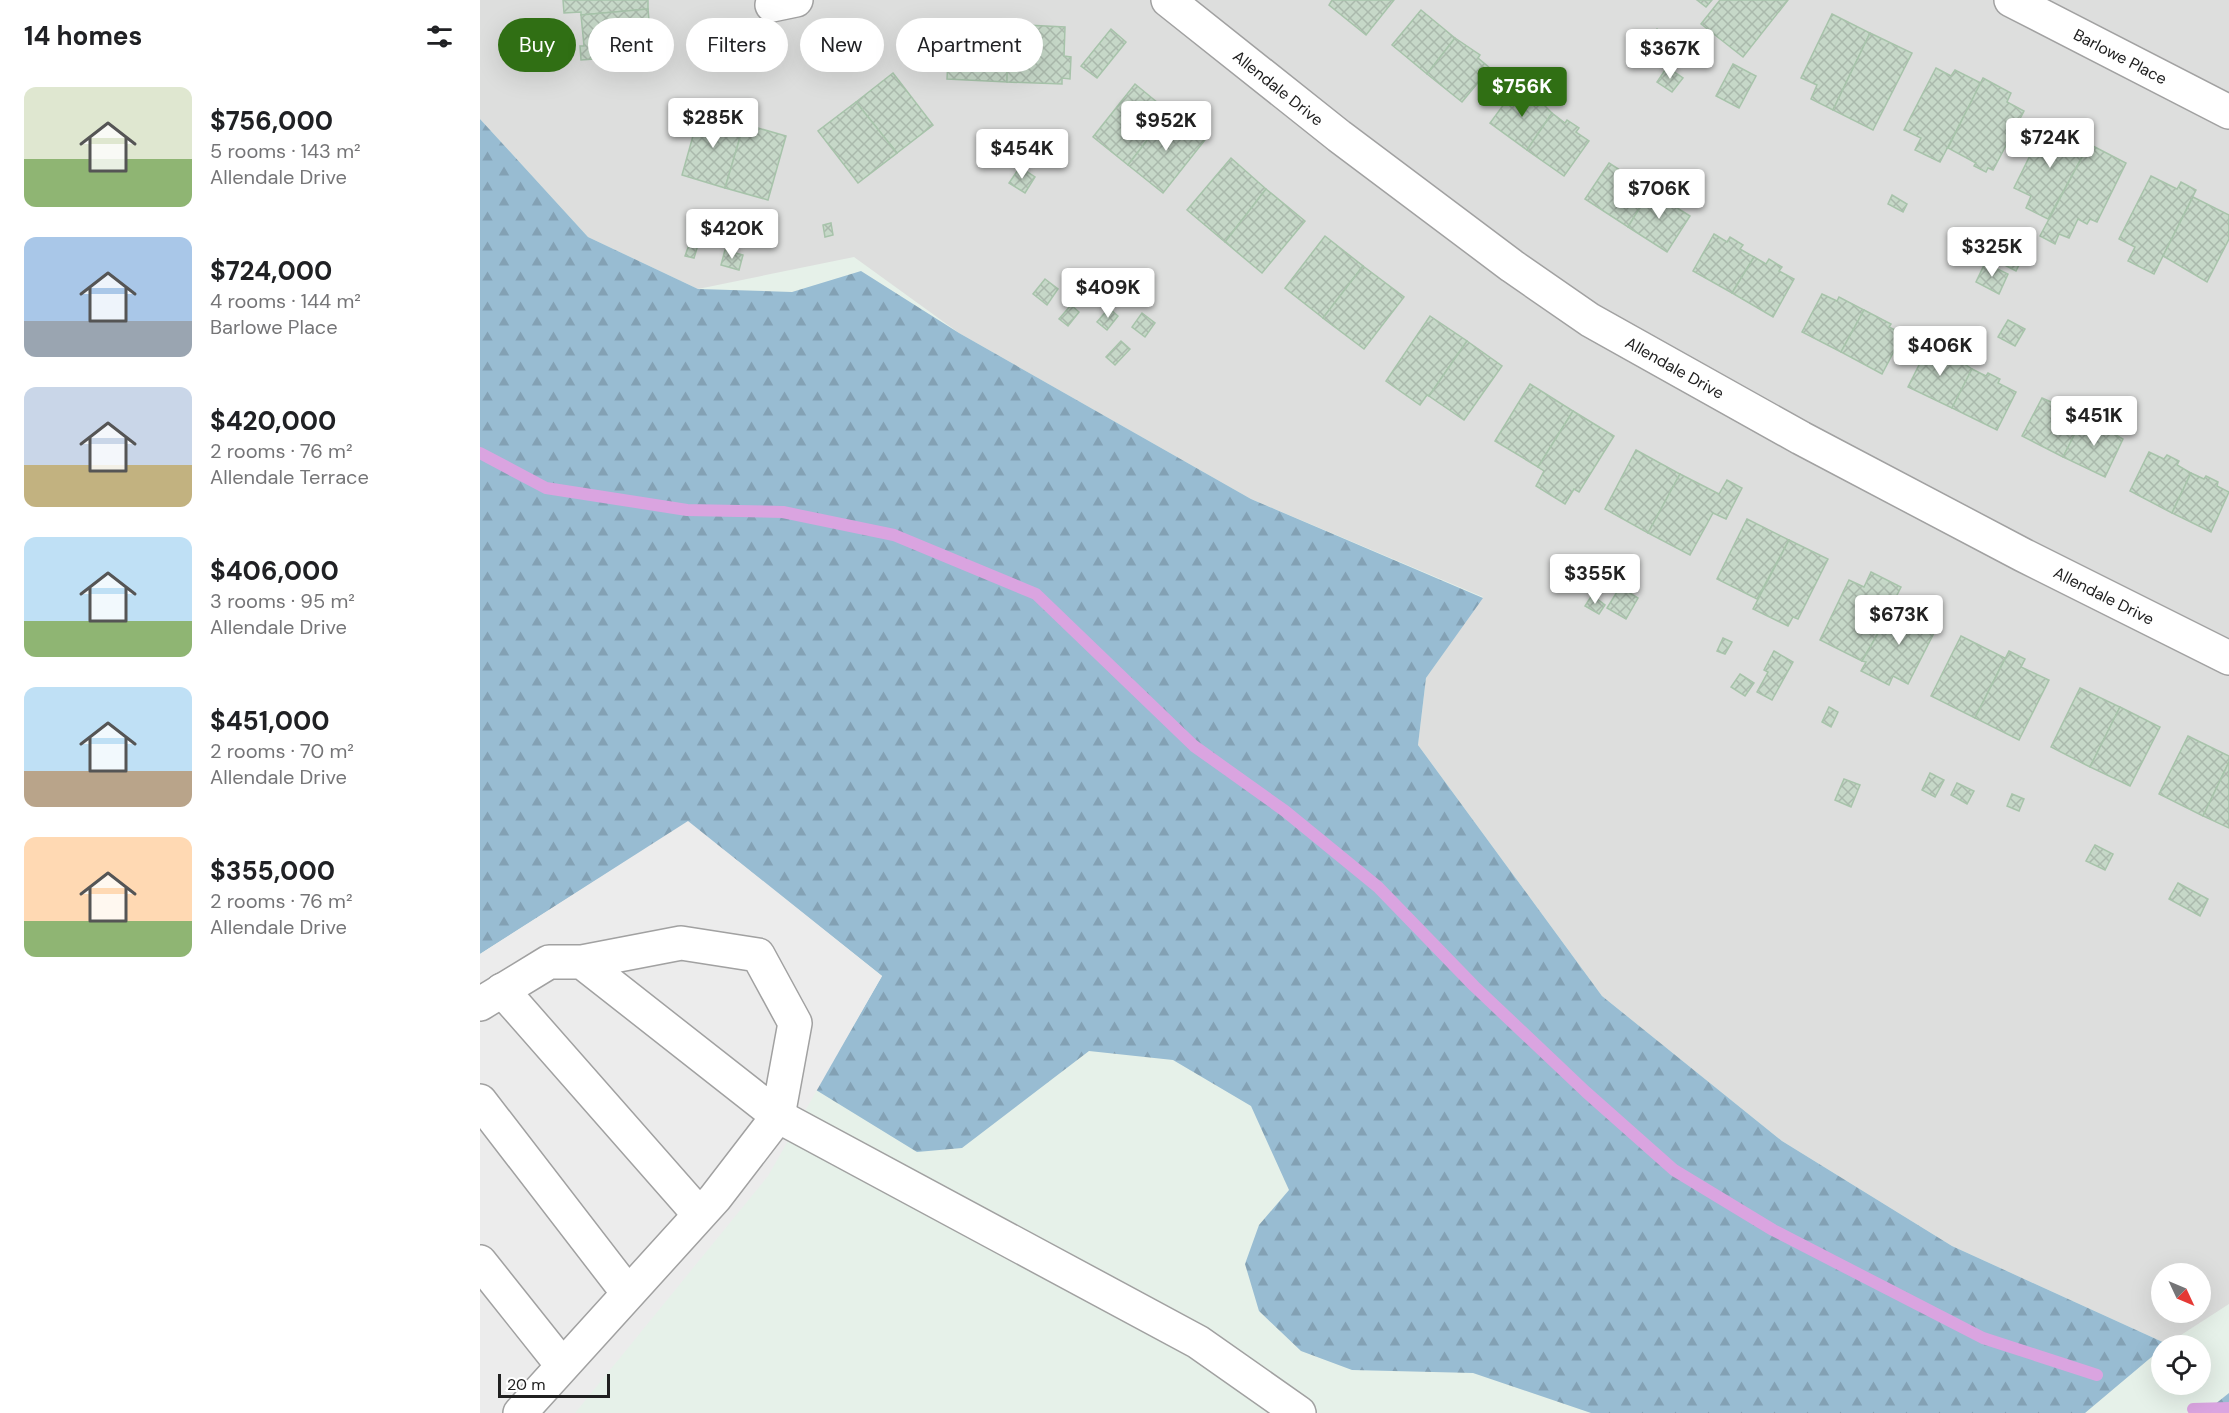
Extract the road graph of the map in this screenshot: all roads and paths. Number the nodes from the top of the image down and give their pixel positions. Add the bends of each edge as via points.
1 (1168, 0) edge
2 (2011, 0) edge
3 (2229, 112) edge
4 (2229, 657) edge
5 (582, 962) junction
6 (491, 997) edge
7 (480, 1101) edge
8 (778, 1116) junction
9 (699, 1214) junction
10 (480, 1262) edge
11 (628, 1293) junction
12 (562, 1365) junction
13 (519, 1413) edge
14 (1299, 1413) edge

1 - 4 street, Allendale Drive via 1340,136 1590,320 1800,438
2 - 3 street, Barlowe Place
5 - 6 street via 549,962
5 - 8 street
5 - 8 street via 681,943 759,955 795,1023
6 - 9 street
7 - 11 street
8 - 9 street
8 - 14 street via 1198,1342
9 - 11 street
10 - 12 street
11 - 12 street
12 - 13 street

